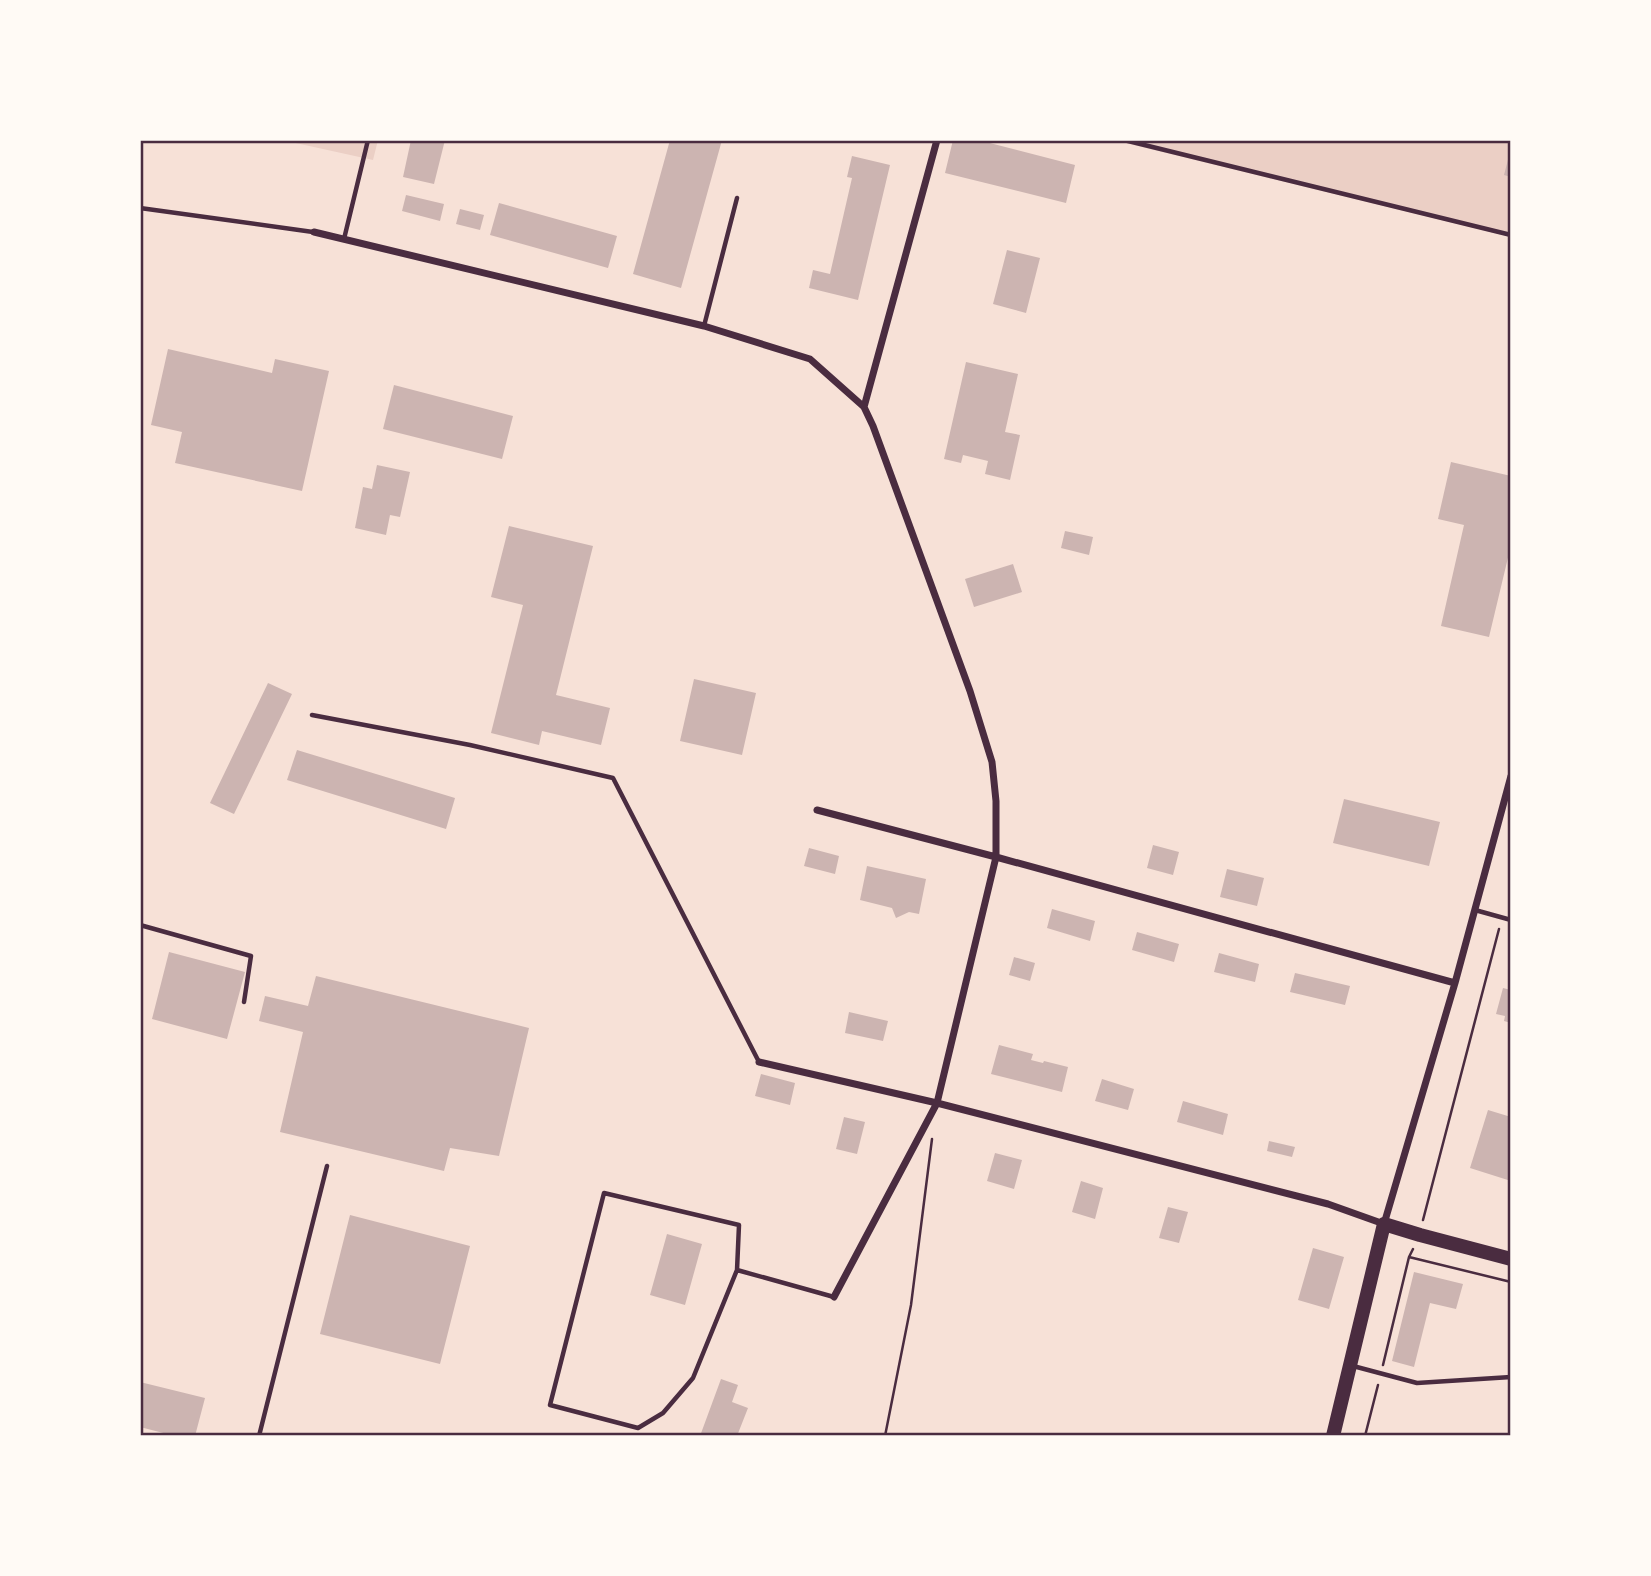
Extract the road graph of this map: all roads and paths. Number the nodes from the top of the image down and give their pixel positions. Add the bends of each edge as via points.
1 (368, 140) edge
2 (937, 140) edge
3 (1124, 140) edge
4 (737, 198) dead end
5 (140, 208) edge
6 (314, 232) joint
7 (1511, 235) edge
8 (344, 239) junction
9 (704, 326) junction
10 (864, 407) junction
11 (312, 715) dead end
12 (1511, 776) edge
13 (817, 810) dead end
14 (996, 857) junction
15 (1474, 910) junction
16 (1502, 918) junction
17 (1511, 920) edge
18 (140, 925) edge
19 (1454, 983) junction
20 (244, 1002) dead end
21 (759, 1062) joint
22 (937, 1103) junction
23 (933, 1130) dead end
24 (327, 1166) dead end
25 (1384, 1224) junction
26 (1420, 1235) junction
27 (1409, 1257) junction
28 (1511, 1259) edge
29 (737, 1270) junction
30 (1511, 1282) edge
31 (834, 1297) joint
32 (1350, 1365) junction
33 (1381, 1373) junction
34 (1511, 1377) edge
35 (259, 1436) edge
36 (886, 1436) edge
37 (1334, 1436) edge
38 (1365, 1436) edge

1 - 8 lane
2 - 10 street
3 - 7 lane
4 - 9 lane
5 - 6 lane
6 - 8 street
8 - 9 street
9 - 10 street via 810,359
10 - 14 street via 992,762
11 - 21 lane via 613,778
12 - 15 street
13 - 14 street
14 - 19 street
14 - 22 street
15 - 16 lane
15 - 19 street
16 - 17 lane
16 - 26 path
18 - 20 lane via 251,956
19 - 25 street
21 - 22 street
22 - 25 street via 1328,1205
22 - 31 street
23 - 36 path via 911,1305
24 - 35 lane
25 - 26 main road
25 - 32 main road
26 - 27 path
26 - 28 main road
27 - 30 path
27 - 33 path
29 - 29 lane via 739,1225 604,1193 550,1405 638,1428 663,1413 693,1378
29 - 31 lane
32 - 33 lane
32 - 37 main road
33 - 34 lane via 1417,1383
33 - 38 path

